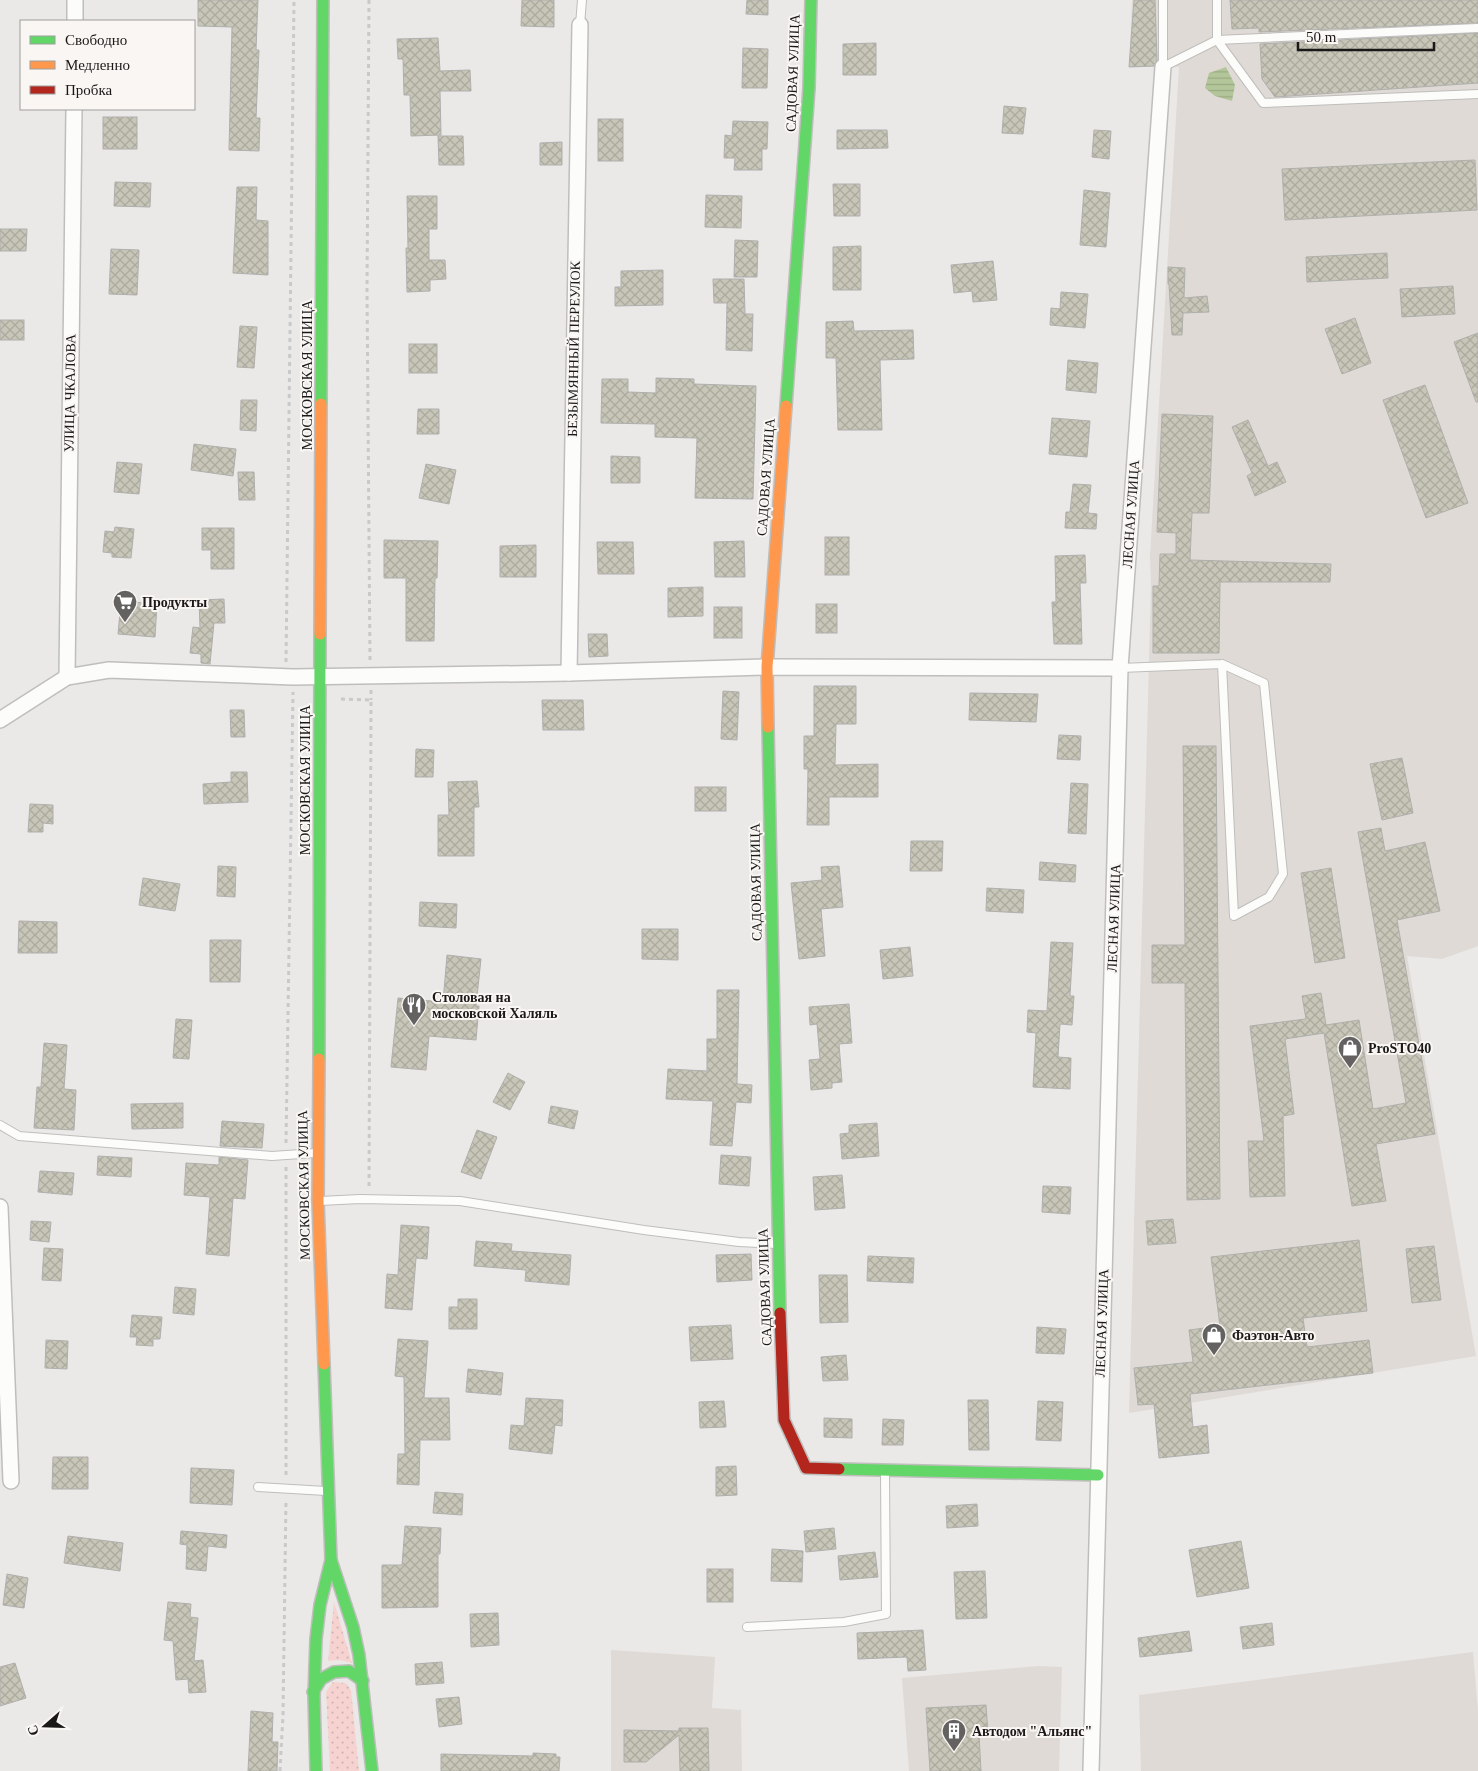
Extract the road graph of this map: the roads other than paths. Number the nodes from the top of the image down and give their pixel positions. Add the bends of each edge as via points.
1 (75, 0) edge
2 (323, 0) edge
3 (582, 0) edge
4 (811, 0) edge
5 (1163, 0) edge
6 (1217, 0) edge
7 (75, 20) edge
8 (580, 25) joint
9 (1477, 28) edge
10 (1217, 40) junction
11 (1163, 67) junction
12 (1478, 94) edge
13 (74, 110) edge
14 (1222, 664) junction
15 (767, 667) junction
16 (1120, 668) junction
17 (569, 673) junction
18 (321, 676) junction
19 (67, 677) junction
20 (0, 720) edge
21 (0, 1125) edge
22 (318, 1153) junction
23 (318, 1201) junction
24 (0, 1207) edge
25 (778, 1244) junction
26 (885, 1470) junction
27 (1098, 1475) junction
28 (11, 1481) dead end
29 (258, 1487) dead end
30 (328, 1491) junction
31 (331, 1560) junction
32 (747, 1626) dead end
33 (362, 1681) junction
34 (313, 1692) junction
35 (316, 1771) edge
36 (372, 1771) edge
37 (1091, 1771) edge

1 - 7 street
2 - 18 main road, МОСКОВСКАЯ УЛИЦА
3 - 8 lane
4 - 15 main road, САДОВАЯ УЛИЦА via 808,98
5 - 11 lane
6 - 10 lane
8 - 17 street, БЕЗЫМЯННЫЙ ПЕРЕУЛОК
9 - 10 lane
10 - 11 lane
10 - 12 lane via 1264,103
11 - 16 street, ЛЕСНАЯ УЛИЦА
13 - 19 street, УЛИЦА ЧКАЛОВА
14 - 14 lane via 1264,683 1283,874 1269,897 1234,916
14 - 16 lane
15 - 16 street
15 - 17 street
15 - 25 main road, САДОВАЯ УЛИЦА
16 - 27 street, ЛЕСНАЯ УЛИЦА
17 - 18 street
18 - 19 street via 109,670
18 - 22 main road, МОСКОВСКАЯ УЛИЦА
19 - 20 street
21 - 22 lane via 20,1136 272,1156
22 - 23 main road, МОСКОВСКАЯ УЛИЦА
23 - 25 lane via 460,1201 729,1241
23 - 30 main road, МОСКОВСКАЯ УЛИЦА
24 - 28 street
25 - 26 main road, САДОВАЯ УЛИЦА via 784,1420 806,1468
26 - 27 main road, САДОВАЯ УЛИЦА
26 - 32 lane via 886,1614 844,1622
27 - 37 street, ЛЕСНАЯ УЛИЦА
29 - 30 lane
30 - 31 main road, МОСКОВСКАЯ УЛИЦА
31 - 33 main road, МОСКОВСКАЯ УЛИЦА via 353,1627
31 - 34 main road, МОСКОВСКАЯ УЛИЦА via 318,1618
33 - 34 main road via 349,1672 334,1672 320,1679
33 - 36 main road, МОСКОВСКАЯ УЛИЦА
34 - 35 main road, МОСКОВСКАЯ УЛИЦА

